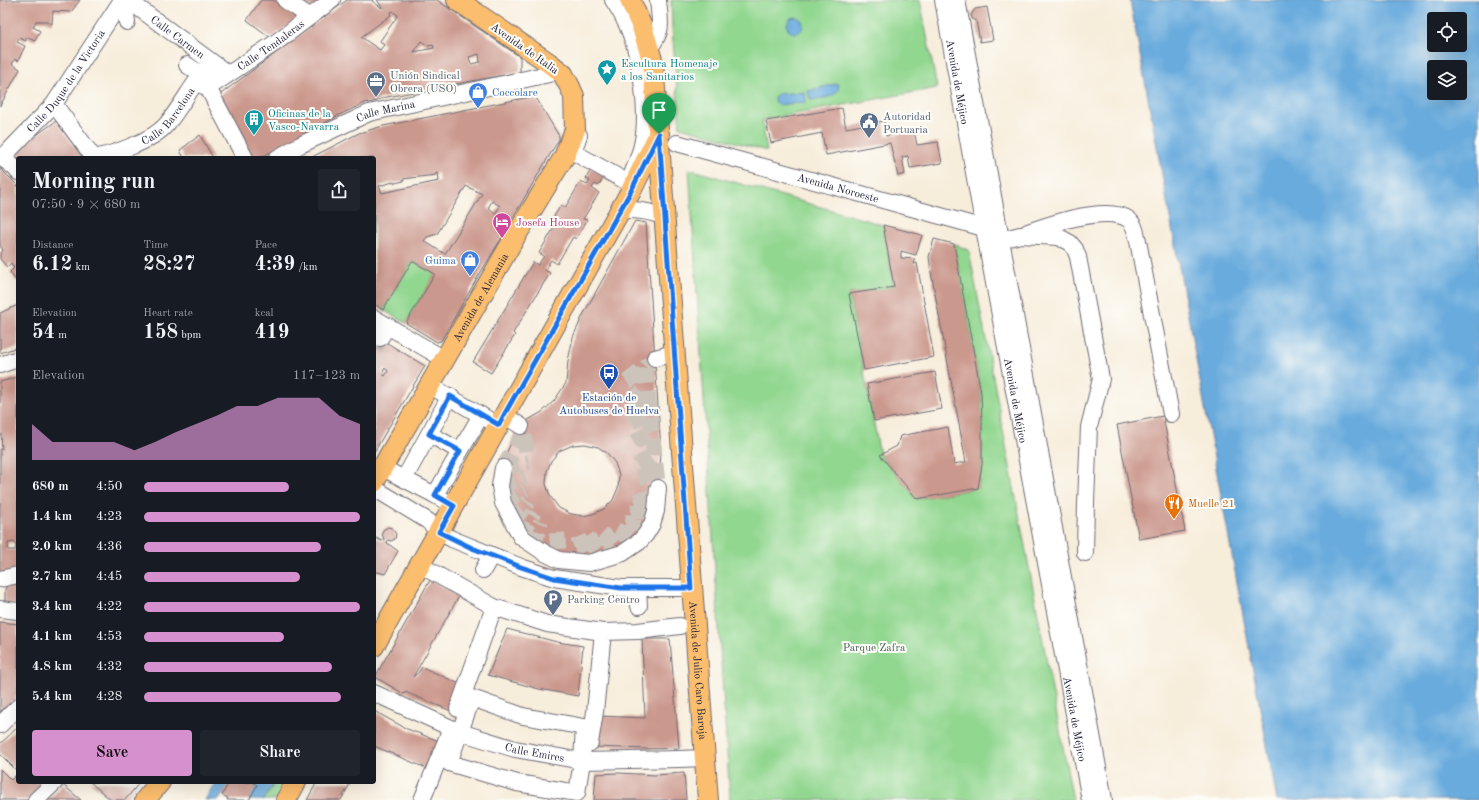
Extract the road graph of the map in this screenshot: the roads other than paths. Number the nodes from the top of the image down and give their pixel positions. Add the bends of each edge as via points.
1 (128, 0) edge
2 (285, 0) edge
3 (332, 0) edge
4 (457, 0) edge
5 (468, 0) edge
6 (613, 0) edge
7 (630, 0) edge
8 (658, 0) edge
9 (943, 0) edge
10 (957, 0) edge
11 (117, 1) edge
12 (309, 16) junction
13 (127, 22) dead end
14 (649, 49) junction
15 (187, 65) dead end
16 (228, 74) junction
17 (549, 74) dead end
18 (208, 88) junction
19 (54, 104) junction
20 (575, 109) joint
21 (659, 134) junction
22 (677, 143) dead end
23 (2, 156) edge
24 (93, 156) edge
25 (105, 156) edge
26 (244, 156) edge
27 (281, 156) edge
28 (16, 169) edge
29 (619, 211) junction
30 (665, 217) junction
31 (994, 231) junction
32 (1020, 235) junction
33 (380, 328) edge
34 (674, 353) junction
35 (655, 358) tunnel mouth
36 (444, 359) junction
37 (16, 360) edge
38 (0, 365) edge
39 (429, 385) junction
40 (450, 396) junction
41 (1171, 414) dead end
42 (481, 415) junction
43 (501, 420) junction
44 (521, 426) tunnel mouth
45 (429, 434) junction
46 (460, 451) junction
47 (503, 468) dead end
48 (378, 475) edge
49 (404, 479) junction
50 (658, 488) tunnel mouth
51 (376, 489) edge
52 (435, 495) junction
53 (454, 506) junction
54 (439, 532) junction
55 (1085, 553) dead end
56 (491, 556) junction
57 (420, 565) junction
58 (483, 570) dead end
59 (16, 576) edge
60 (0, 579) edge
61 (638, 588) junction
62 (691, 588) junction
63 (639, 606) dead end
64 (494, 607) junction
65 (0, 609) edge
66 (16, 611) edge
67 (680, 626) dead end
68 (603, 632) junction
69 (376, 642) edge
70 (376, 694) edge
71 (16, 709) edge
72 (0, 725) edge
73 (455, 730) junction
74 (705, 758) junction
75 (585, 761) junction
76 (53, 784) edge
77 (158, 784) edge
78 (295, 784) edge
79 (36, 800) edge
80 (145, 800) edge
81 (286, 800) edge
82 (422, 800) edge
83 (586, 800) edge
84 (708, 800) edge
85 (1090, 800) edge
86 (1104, 800) edge

1 - 16 street, Calle Carmen
2 - 12 street
3 - 12 street, Calle Tendaleras
4 - 20 main road, Avenida de Italia via 563,74 574,96
5 - 6 street via 572,74 582,109 581,129 573,152 629,183 642,145 645,117 634,47 625,19
7 - 14 main road, Avenida de Julio Caro Baroja
8 - 14 street via 660,29
9 - 31 street, Avenida de Méjico
10 - 31 street, Avenida de Méjico
11 - 13 street
11 - 19 street, Calle Duque de la Victoria
12 - 16 street, Calle Tendaleras via 275,43
14 - 21 main road, Avenida de Julio Caro Baroja via 653,63
15 - 16 street via 196,71
16 - 18 street, Calle Tendaleras
17 - 27 street, Calle Marina via 369,113
18 - 25 street, Calle Barcelona via 196,82 165,126 147,139
18 - 26 street
19 - 23 street, Calle Duque de la Victoria
19 - 24 street, Calle Barcelona
20 - 36 main road, Avenida de Alemania via 575,130 564,156
21 - 29 main road
21 - 30 main road, Avenida de Julio Caro Baroja
22 - 31 street, Avenida Noroeste
23 - 28 street
29 - 30 street via 639,210
29 - 43 main road
30 - 34 main road, Avenida de Julio Caro Baroja
31 - 32 street
31 - 85 street, Avenida de Méjico
31 - 86 street, Avenida de Méjico
32 - 41 street via 1050,224 1102,214 1121,216 1131,222 1138,241
32 - 55 street via 1065,238 1075,249 1082,277 1100,379 1089,427
33 - 36 street
34 - 35 street
34 - 62 main road, Avenida de Julio Caro Baroja
36 - 39 main road, Avenida de Alemania
37 - 38 street
39 - 40 street
39 - 48 main road, Avenida de Alemania
40 - 42 street
40 - 45 street
42 - 43 street
42 - 46 street
43 - 44 street
43 - 53 main road
45 - 46 street
45 - 49 street
46 - 52 street
47 - 50 street via 500,486 503,503 521,536 559,560 589,563 622,553 639,542 652,524
48 - 49 street
49 - 52 street
51 - 54 street via 428,521
52 - 53 street
53 - 54 main road
54 - 56 street
54 - 57 main road
56 - 58 street
56 - 61 street via 554,578 621,588
57 - 64 street
57 - 69 main road
59 - 60 street
61 - 62 street
61 - 63 street
62 - 74 main road, Avenida de Julio Caro Baroja
64 - 68 street via 547,624
64 - 73 street
65 - 66 street
67 - 68 street
68 - 75 street via 595,712
70 - 73 street, Calle Emires
71 - 72 street
73 - 75 street, Calle Emires via 515,749
73 - 75 street via 472,698 523,716 584,727
73 - 75 street via 449,763 517,784 577,793
73 - 82 street
74 - 75 street, Calle Emires
74 - 84 main road, Avenida de Julio Caro Baroja
75 - 83 street
76 - 79 street
77 - 80 main road
78 - 81 main road

